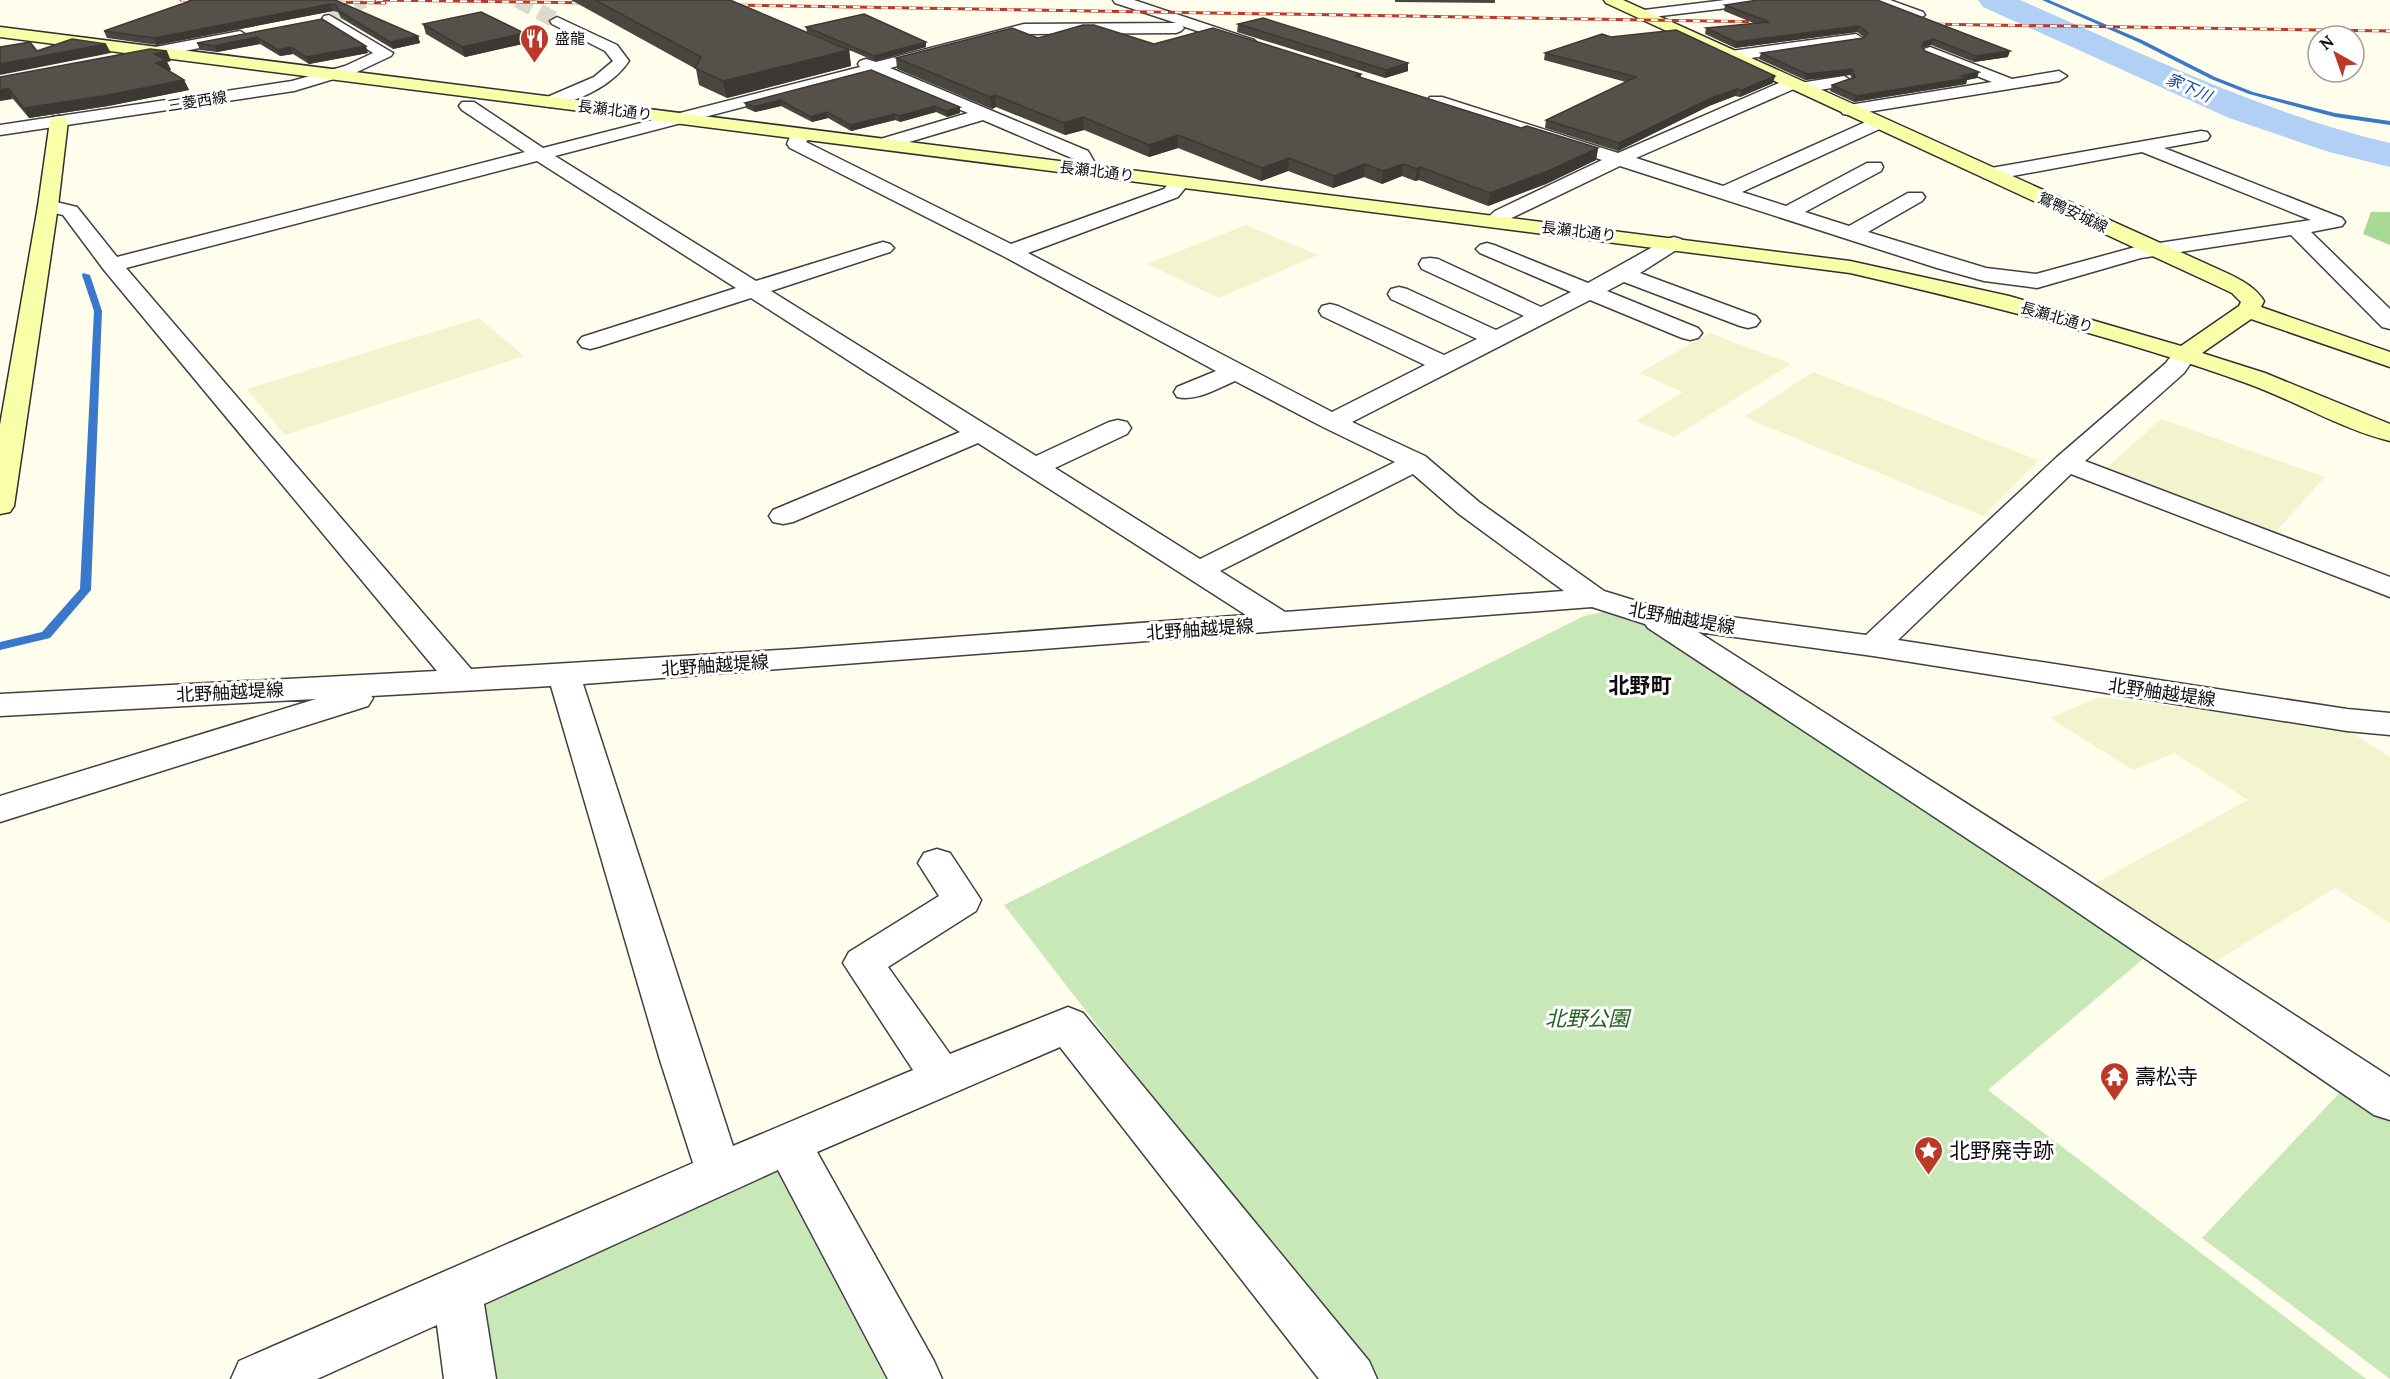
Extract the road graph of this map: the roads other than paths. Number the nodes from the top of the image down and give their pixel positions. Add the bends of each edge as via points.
1 (1120, 0) edge
2 (1611, 0) edge
3 (1761, 0) edge
4 (1876, 0) edge
5 (1644, 14) junction
6 (1918, 15) edge
7 (327, 19) edge
8 (557, 21) tunnel mouth
9 (1201, 28) junction
10 (0, 32) edge
11 (260, 32) edge
12 (1856, 39) edge
13 (1269, 49) edge
14 (155, 52) junction
15 (1930, 52) edge
16 (1731, 56) junction
17 (851, 58) edge
18 (101, 63) edge
19 (873, 67) junction
20 (334, 75) junction
21 (2060, 76) dead end
22 (1799, 80) junction
23 (1844, 81) edge
24 (2011, 83) junction
25 (1416, 95) edge
26 (551, 102) junction
27 (468, 106) dead end
28 (1850, 110) junction
29 (984, 114) junction
30 (681, 118) junction
31 (59, 121) junction
32 (1878, 123) junction
33 (0, 130) edge
34 (804, 134) junction
35 (2201, 136) dead end
36 (883, 144) junction
37 (2145, 147) junction
38 (538, 153) junction
39 (1619, 159) junction
40 (1875, 167) dead end
41 (1083, 169) junction
42 (1991, 174) junction
43 (1180, 182) junction
44 (1724, 193) junction
45 (1915, 197) dead end
46 (48, 206) junction
47 (1788, 213) junction
48 (1495, 220) junction
49 (2295, 227) junction
50 (1851, 233) junction
51 (1674, 243) junction
52 (883, 248) dead end
53 (1487, 249) dead end
54 (2156, 251) junction
55 (1010, 252) junction
56 (1430, 264) dead end
57 (112, 265) junction
58 (1623, 274) junction
59 (754, 291) junction
60 (1588, 292) junction
61 (1399, 294) dead end
62 (2248, 310) junction
63 (1330, 311) dead end
64 (1541, 315) junction
65 (1748, 321) dead end
66 (2390, 322) edge
67 (1690, 333) dead end
68 (1497, 339) junction
69 (590, 342) dead end
70 (2185, 354) junction
71 (2390, 360) edge
72 (1445, 365) junction
73 (1237, 371) junction
74 (1185, 393) dead end
75 (1332, 422) junction
76 (1118, 428) dead end
77 (980, 433) junction
78 (2390, 433) edge
79 (1416, 462) junction
80 (2067, 463) junction
81 (1035, 466) junction
82 (0, 506) edge
83 (783, 516) dead end
84 (1198, 571) junction
85 (2390, 588) edge
86 (1593, 598) junction
87 (1653, 616) junction
88 (1279, 622) junction
89 (1873, 646) junction
90 (564, 675) junction
91 (462, 680) junction
92 (404, 683) junction
93 (0, 705) edge
94 (2347, 720) junction
95 (2390, 724) edge
96 (2390, 748) edge
97 (0, 809) edge
98 (937, 863) dead end
99 (941, 1076) junction
100 (2390, 1101) edge
101 (788, 1144) junction
102 (720, 1174) junction
103 (457, 1292) junction
104 (257, 1379) edge
105 (470, 1379) edge
106 (916, 1379) edge
107 (1351, 1379) edge

1 - 9 street
2 - 5 street, 鴛鴨安城線
3 - 5 street
4 - 6 street
5 - 16 street, 鴛鴨安城線
7 - 20 street, 三菱西線 via 385,52
8 - 26 street via 611,48 621,61 613,72
9 - 13 street
9 - 19 street via 1024,29
10 - 14 street, 長瀬北通り
11 - 14 street
12 - 16 street
14 - 18 street
14 - 20 street, 長瀬北通り
15 - 24 street
16 - 22 street, 鴛鴨安城線 via 1771,74
17 - 19 street
19 - 29 street
19 - 30 street
20 - 26 street, 長瀬北通り
20 - 31 street, 三菱西線 via 294,86
21 - 24 street
22 - 23 street
22 - 28 street, 鴛鴨安城線
22 - 39 street
24 - 28 street
25 - 39 street
26 - 30 street, 長瀬北通り
27 - 38 street
28 - 32 street, 鴛鴨安城線
29 - 36 street
29 - 41 street via 1081,155 1086,163
30 - 34 street, 長瀬北通り
30 - 38 street
31 - 33 street, 三菱西線
31 - 46 street
32 - 42 street, 鴛鴨安城線
32 - 44 street
34 - 36 street, 長瀬北通り
34 - 55 street via 796,144
35 - 37 street
36 - 41 street, 長瀬北通り
37 - 42 street
37 - 49 street via 2335,222
38 - 57 street
38 - 59 street
39 - 44 street
39 - 48 street
40 - 47 street
41 - 43 street, 長瀬北通り
42 - 54 street, 鴛鴨安城線
43 - 48 street, 長瀬北通り
43 - 55 street via 1171,193
44 - 47 street
45 - 50 street
46 - 57 street via 70,211
46 - 82 street
47 - 50 street
48 - 51 street, 長瀬北通り
49 - 54 street
49 - 66 street
50 - 54 street via 1984,274 2037,281 2139,252
51 - 58 street
51 - 70 street, 長瀬北通り via 1850,267 1924,282
52 - 59 street
53 - 60 street
54 - 62 street, 鴛鴨安城線 via 2240,288 2253,301
55 - 73 street
56 - 64 street
57 - 91 street
58 - 60 street
58 - 65 street
59 - 69 street
59 - 77 street
60 - 64 street
60 - 67 street
61 - 68 street
62 - 70 street
62 - 71 street
63 - 72 street
64 - 68 street
68 - 72 street
70 - 78 street
70 - 80 street via 2175,368
72 - 75 street
73 - 74 street
73 - 75 street
75 - 79 street
76 - 81 street
77 - 81 street
77 - 83 street
79 - 84 street
79 - 86 street via 1469,508
80 - 85 street
80 - 89 street
81 - 84 street
84 - 88 street
86 - 87 street, 北野舳越堤線
86 - 88 street, 北野舳越堤線
87 - 89 street, 北野舳越堤線
87 - 100 street
88 - 90 street, 北野舳越堤線
89 - 94 street, 北野舳越堤線
90 - 91 street, 北野舳越堤線
90 - 102 street
91 - 92 street, 北野舳越堤線
92 - 93 street, 北野舳越堤線
92 - 97 street
94 - 95 street, 北野舳越堤線
94 - 96 street
98 - 99 street via 962,900 863,963
99 - 101 street
99 - 107 street via 1068,1024
101 - 102 street
101 - 106 street
102 - 103 street
103 - 104 street
103 - 105 street

